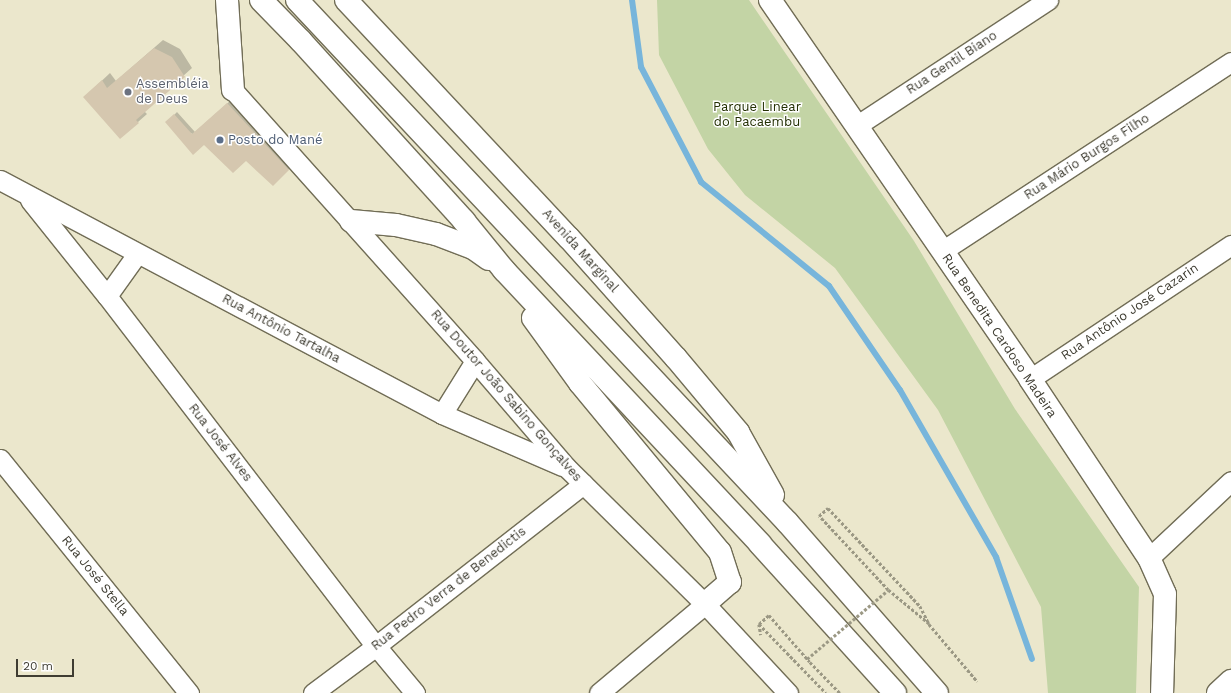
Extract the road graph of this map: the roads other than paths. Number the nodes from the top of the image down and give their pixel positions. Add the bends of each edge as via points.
1 (227, 0) edge
2 (261, 0) edge
3 (297, 0) edge
4 (346, 0) edge
5 (1048, 0) edge
6 (772, 1) edge
7 (1231, 62) edge
8 (233, 90) joint
9 (856, 126) junction
10 (0, 180) edge
11 (24, 193) junction
12 (351, 221) junction
13 (1231, 245) edge
14 (942, 252) junction
15 (137, 254) junction
16 (504, 270) junction
17 (107, 296) junction
18 (475, 361) junction
19 (1030, 379) junction
20 (442, 414) junction
21 (0, 459) edge
22 (567, 468) junction
23 (1231, 481) edge
24 (583, 484) junction
25 (788, 523) junction
26 (1149, 558) junction
27 (705, 604) junction
28 (376, 646) junction
29 (1231, 681) edge
30 (189, 693) edge
31 (313, 693) edge
32 (415, 693) edge
33 (599, 693) edge
34 (788, 693) edge
35 (895, 693) edge
36 (937, 693) edge
37 (1162, 693) edge
38 (1218, 693) edge

1 - 8 main road
2 - 16 main road via 464,221
3 - 25 main road
4 - 25 main road, Avenida Marginal via 564,232 690,375 738,432
5 - 9 street, Rua Gentil Biano
6 - 9 main road, Rua Benedita Cardoso Madeira
7 - 14 street, Rua Mário Burgos Filho
8 - 12 street, Rua Doutor João Sabino Gonçalves
9 - 14 main road, Rua Benedita Cardoso Madeira
10 - 11 street, Rua Antônio Tartalha
11 - 15 street, Rua Antônio Tartalha
11 - 17 street, Rua José Alves
12 - 16 main road via 396,225 436,234 473,248
12 - 18 street, Rua Doutor João Sabino Gonçalves
13 - 19 street, Rua Antônio José Cazarin
14 - 19 main road, Rua Benedita Cardoso Madeira
15 - 17 street
15 - 20 street, Rua Antônio Tartalha
16 - 27 main road via 529,314 580,383 720,552 730,582
16 - 35 main road via 760,544
17 - 28 street, Rua José Alves
18 - 20 street
18 - 22 street, Rua Doutor João Sabino Gonçalves
19 - 26 main road, Rua Benedita Cardoso Madeira
20 - 22 street, Rua Antônio Tartalha
21 - 30 street, Rua José Stella
22 - 24 street, Rua Doutor João Sabino Gonçalves
23 - 26 street
24 - 27 street, Rua Doutor João Sabino Gonçalves
24 - 28 street, Rua Pedro Verra de Benedictis
25 - 36 main road
26 - 37 main road, Rua Benedita Cardoso Madeira via 1165,594
27 - 33 street
27 - 34 street, Rua Doutor João Sabino Gonçalves
28 - 31 street, Rua Pedro Verra de Benedictis
28 - 32 street, Rua José Alves
29 - 38 main road

